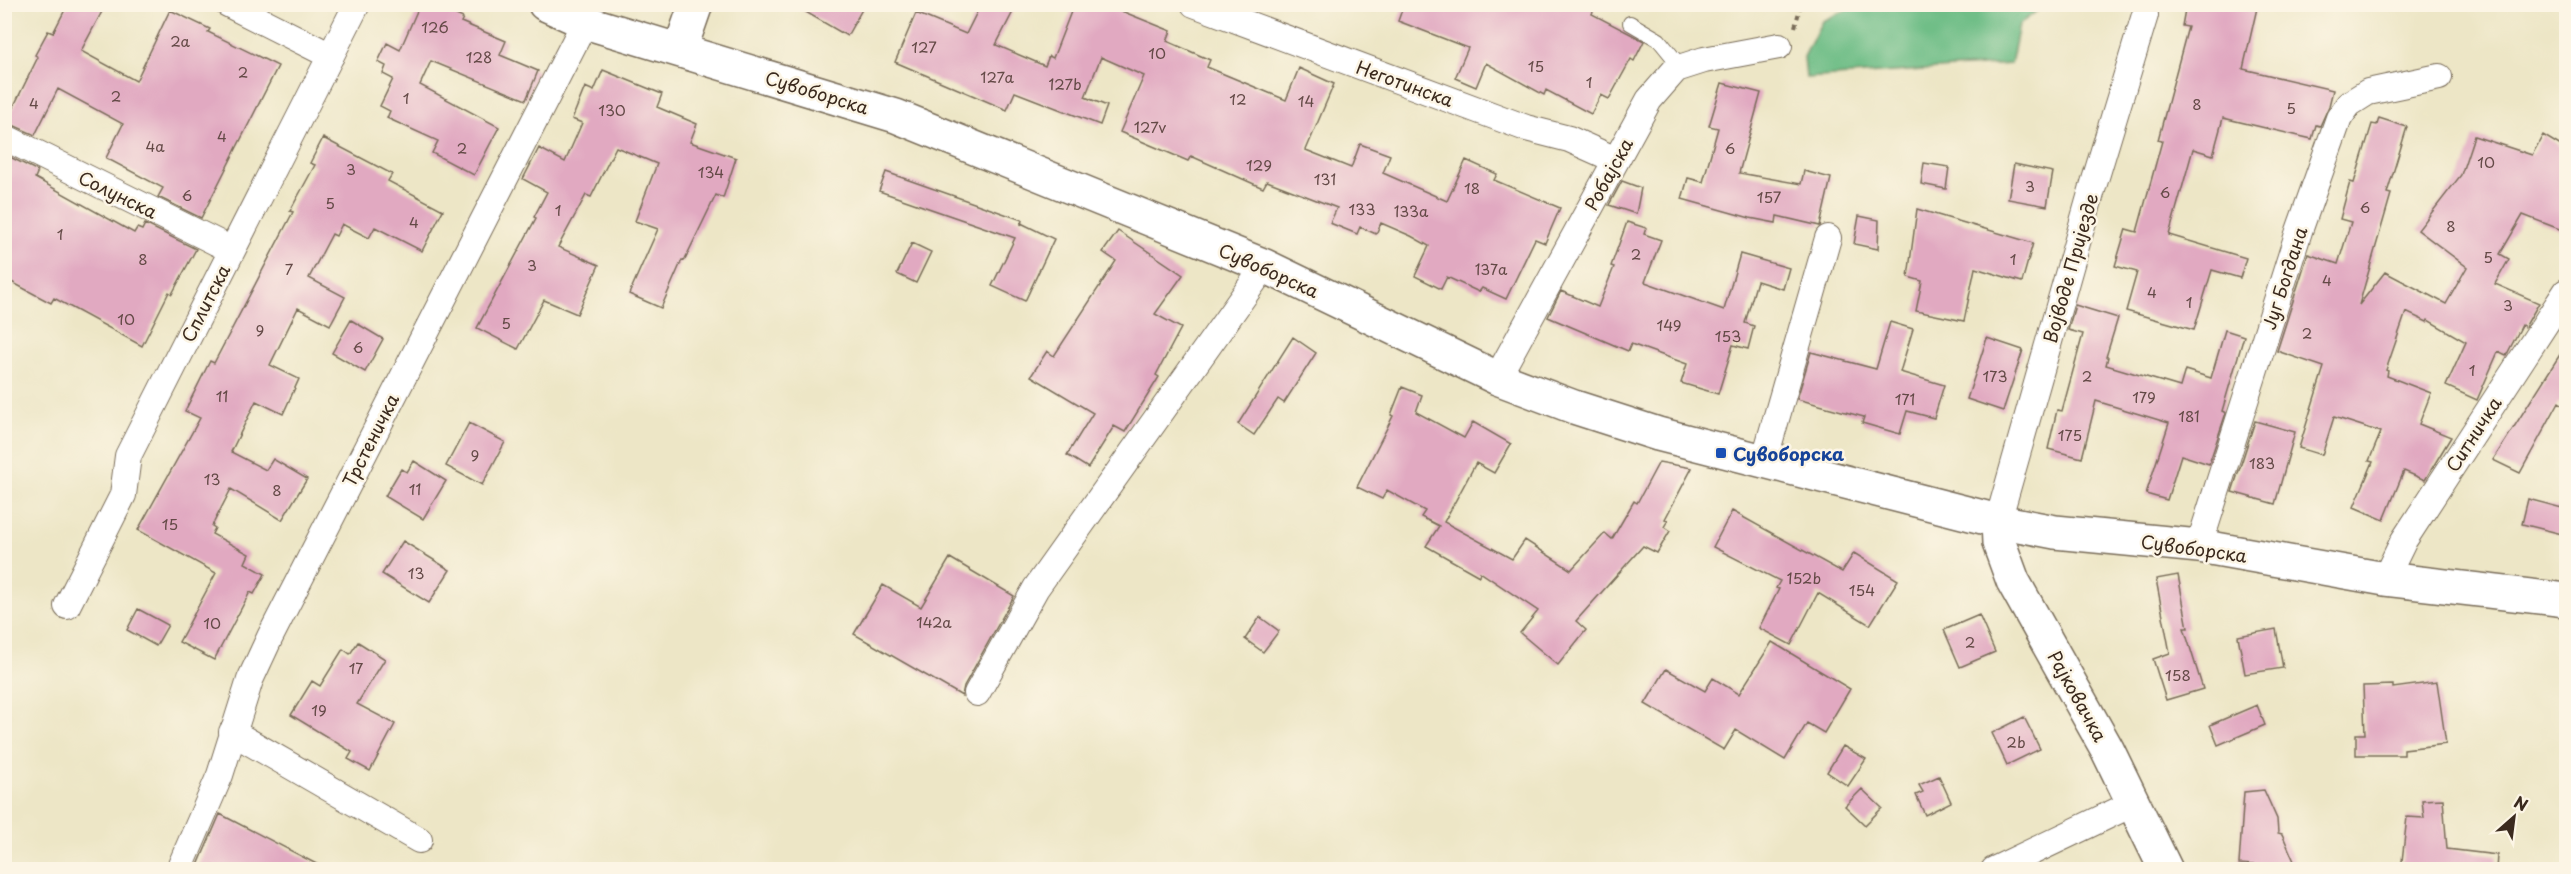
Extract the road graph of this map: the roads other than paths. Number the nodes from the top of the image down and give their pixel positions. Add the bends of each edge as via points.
1 (228, 4) edge
2 (357, 4) edge
3 (545, 4) edge
4 (696, 4) edge
5 (1194, 4) edge
6 (2145, 15) dead end
7 (585, 22) junction
8 (1630, 23) dead end
9 (1779, 46) dead end
10 (680, 50) junction
11 (331, 56) junction
12 (1681, 68) junction
13 (2439, 77) dead end
14 (4, 137) edge
15 (1616, 160) junction
16 (1828, 238) dead end
17 (232, 250) junction
18 (1265, 266) junction
19 (2566, 292) edge
20 (1497, 378) junction
21 (1764, 460) junction
22 (1998, 521) junction
23 (2199, 546) junction
24 (2385, 579) junction
25 (2566, 600) edge
26 (67, 606) dead end
27 (977, 693) dead end
28 (232, 732) junction
29 (2134, 803) junction
30 (419, 840) dead end
31 (179, 870) edge
32 (1994, 870) edge
33 (2166, 870) edge

1 - 11 street
2 - 11 street, Сплитска
3 - 7 main road, Сувоборска
4 - 10 main road
5 - 15 street, Неготинска via 1526,128 1569,139
6 - 22 street, Војводе Пријезде
7 - 10 main road, Сувоборска
7 - 28 street, Трстеничка via 270,637
8 - 12 lane via 1659,40
9 - 12 street, Робајска
10 - 18 main road, Сувоборска via 896,116
11 - 17 street, Сплитска
12 - 15 street, Робајска via 1649,100
13 - 23 street, Југ Богдана via 2368,92 2349,104 2339,118
14 - 17 street, Солунска
15 - 20 street, Робајска
16 - 21 street
17 - 26 street, Сплитска via 128,456 123,495
18 - 20 main road, Сувоборска
18 - 27 street via 1036,588
19 - 24 street, Ситничка via 2404,540
20 - 21 main road, Сувоборска via 1658,434
21 - 22 main road, Сувоборска
22 - 23 main road, Сувоборска via 2055,532
22 - 29 main road, Рајковачка via 1999,543 2013,581
23 - 24 main road, Сувоборска
24 - 25 main road, Сувоборска
28 - 30 street
28 - 31 street, Трстеничка via 220,775
29 - 32 street
29 - 33 main road, Рајковачка

